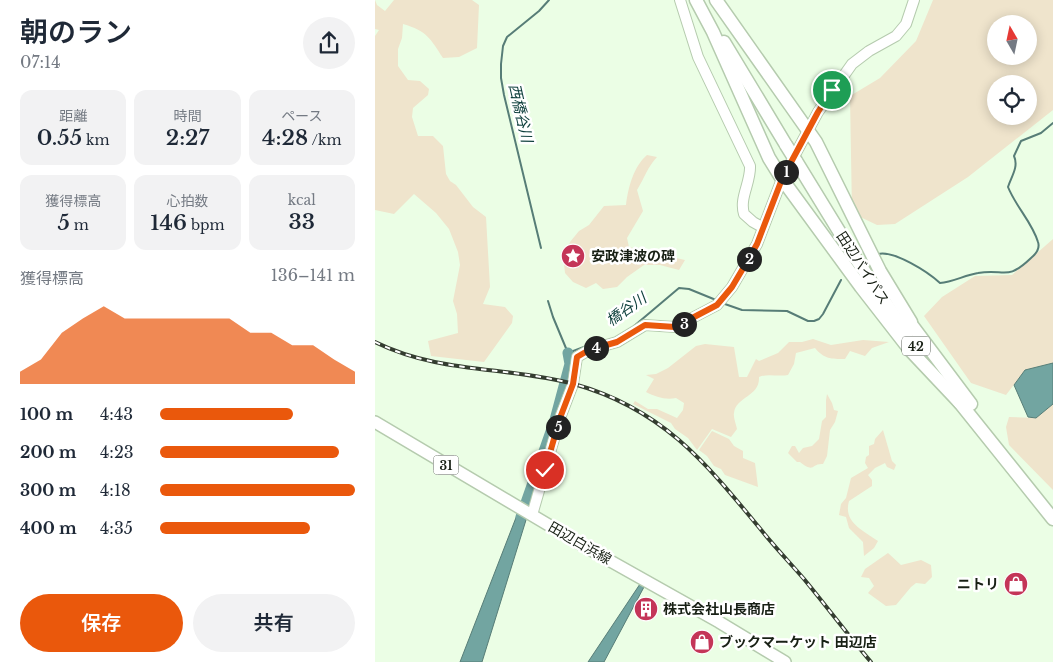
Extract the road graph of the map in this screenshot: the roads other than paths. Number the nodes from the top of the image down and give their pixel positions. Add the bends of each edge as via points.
1 (680, 0) edge
2 (697, 0) edge
3 (709, 0) edge
4 (716, 0) edge
5 (914, 0) edge
6 (808, 132) junction
7 (789, 142) junction
8 (799, 158) junction
9 (782, 179) junction
10 (763, 227) junction
11 (926, 345) junction
12 (960, 403) junction
13 (375, 422) edge
14 (1053, 506) edge
15 (531, 514) junction
16 (1053, 519) edge
17 (785, 662) edge

1 - 10 main road via 698,57 750,166 744,214
2 - 7 highway, 田辺バイパス / 42
2 - 9 highway via 769,158
3 - 7 highway, 田辺バイパス / 42
4 - 6 highway
5 - 6 main road via 906,24 896,36 852,64
6 - 9 main road
6 - 11 highway via 816,142 880,271
7 - 8 highway, 田辺バイパス / 42, bridge
8 - 11 highway, 田辺バイパス / 42
8 - 12 highway, 田辺バイパス / 42 via 865,273
9 - 10 main road
9 - 12 highway via 910,350
10 - 15 main road via 748,260 720,302 675,327 645,325 617,342 577,357 573,384
11 - 14 highway, 田辺バイパス / 42
12 - 16 highway, 田辺バイパス / 42
13 - 15 main road, 田辺白浜線 / 31
15 - 17 main road, 田辺白浜線 / 31

